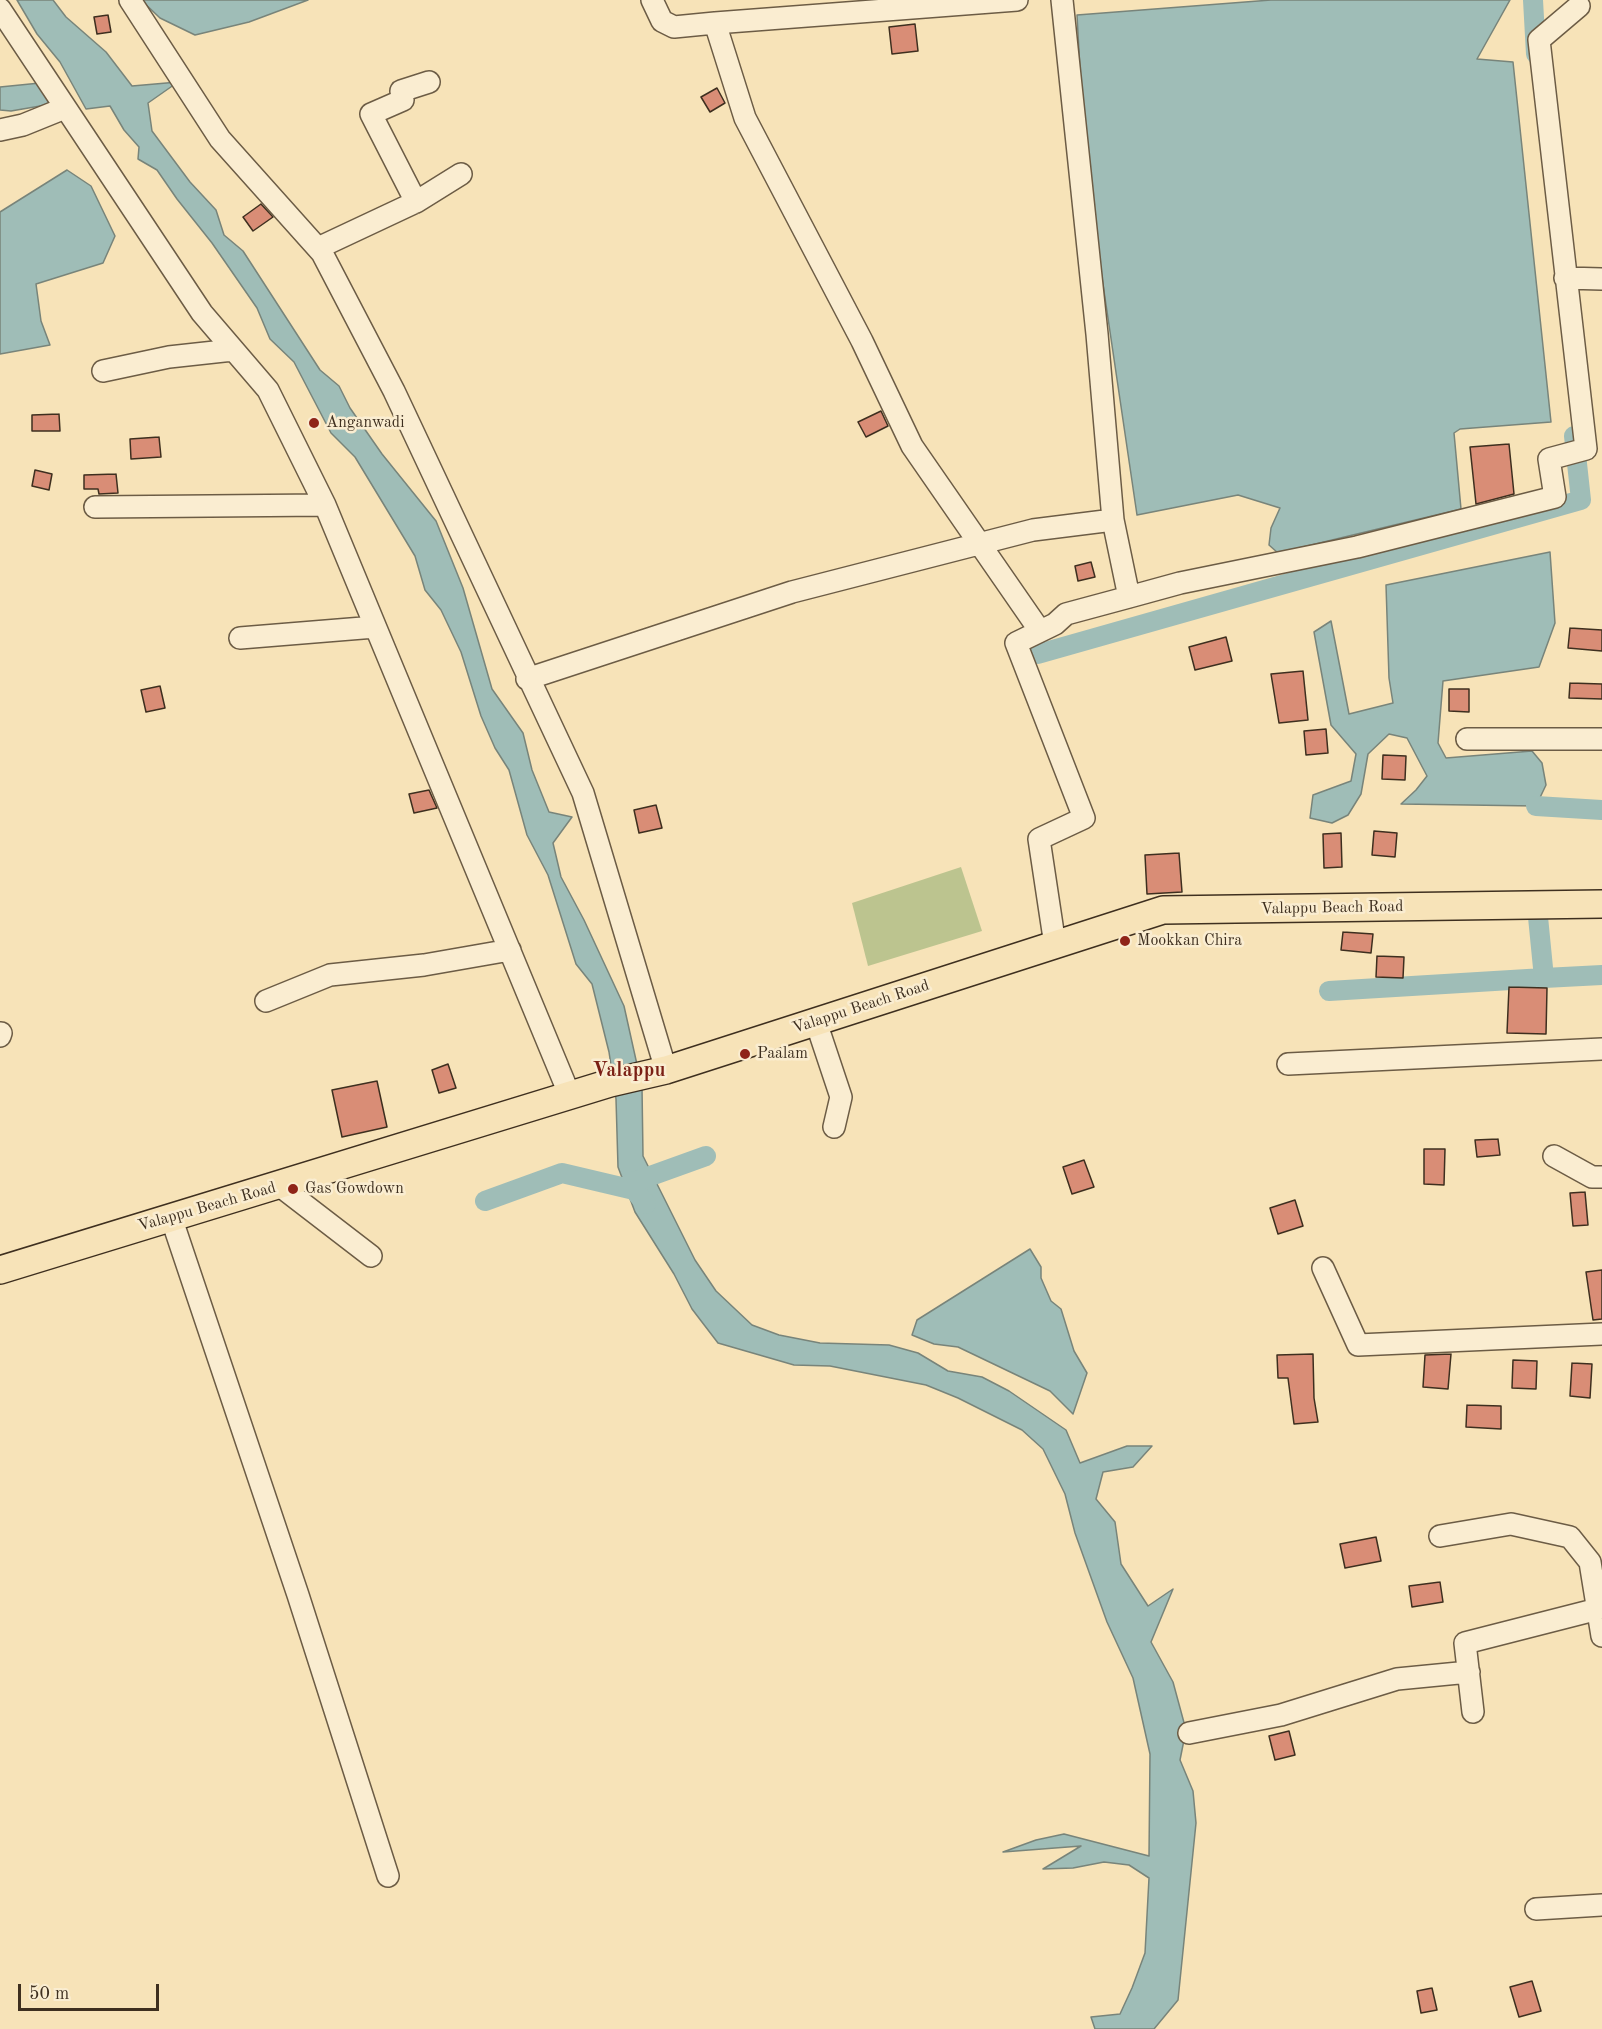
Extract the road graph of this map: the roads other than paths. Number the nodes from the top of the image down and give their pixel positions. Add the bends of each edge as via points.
1 (130, 0) edge
2 (652, 0) edge
3 (1017, 0) edge
4 (1062, 0) edge
5 (1579, 6) dead end
6 (0, 9) edge
7 (715, 23) junction
8 (429, 82) dead end
9 (65, 108) junction
10 (0, 130) edge
11 (461, 174) dead end
12 (416, 202) junction
13 (318, 248) junction
14 (1565, 279) junction
15 (1602, 279) edge
16 (233, 350) junction
17 (103, 371) dead end
18 (1584, 451) edge
19 (325, 505) junction
20 (95, 507) dead end
21 (1113, 520) junction
22 (979, 544) junction
23 (1129, 597) junction
24 (375, 627) junction
25 (1040, 631) junction
26 (240, 638) dead end
27 (527, 679) junction
28 (1467, 739) dead end
29 (1602, 739) edge
30 (1602, 904) edge
31 (1055, 945) junction
32 (510, 950) junction
33 (266, 1001) dead end
34 (816, 1022) junction
35 (1602, 1049) edge
36 (1288, 1064) dead end
37 (654, 1073) junction
38 (570, 1096) junction
39 (834, 1127) dead end
40 (1554, 1156) dead end
41 (1602, 1177) edge
42 (280, 1186) junction
43 (171, 1217) junction
44 (371, 1256) dead end
45 (1323, 1268) dead end
46 (0, 1270) edge
47 (1602, 1334) edge
48 (1440, 1536) dead end
49 (1596, 1561) edge
50 (1598, 1609) junction
51 (1602, 1636) edge
52 (1468, 1672) junction
53 (1473, 1712) dead end
54 (1189, 1733) dead end
55 (388, 1876) dead end
56 (1602, 1905) edge
57 (1536, 1909) dead end

1 - 13 street via 220,139
2 - 7 street via 662,21 674,27
3 - 7 street
4 - 21 street
5 - 14 street via 1539,40
6 - 9 street
7 - 22 street via 746,118 912,446
8 - 12 street via 401,91 403,100 371,114
9 - 10 street
9 - 16 street via 202,314
11 - 12 street
12 - 13 street
13 - 27 street via 394,391
14 - 15 street
14 - 18 street
16 - 17 street via 169,357
16 - 19 street via 268,390
18 - 23 street via 1550,459 1555,497 1356,547
19 - 20 street
19 - 24 street
21 - 22 street via 1033,530
21 - 23 street
22 - 25 street
22 - 27 street via 792,592
23 - 25 street via 1066,614
24 - 26 street
24 - 32 street
25 - 31 street via 1016,643 1083,818 1040,839
27 - 37 street via 583,794
28 - 29 street
30 - 31 main road, Valappu Beach Road via 1163,910
31 - 34 main road, Valappu Beach Road
32 - 33 street via 330,975
32 - 38 street
34 - 37 main road, Valappu Beach Road
34 - 39 street via 841,1097
35 - 36 street
37 - 38 main road, Valappu Beach Road
38 - 42 main road, Valappu Beach Road
40 - 41 street via 1592,1177
42 - 43 main road, Valappu Beach Road
42 - 44 street
43 - 46 main road, Valappu Beach Road
43 - 55 street
45 - 47 street via 1358,1345
48 - 49 street via 1511,1524 1569,1537
49 - 50 street
50 - 51 street
50 - 52 street via 1466,1643
52 - 53 street
52 - 54 street via 1397,1679 1281,1715
56 - 57 street

